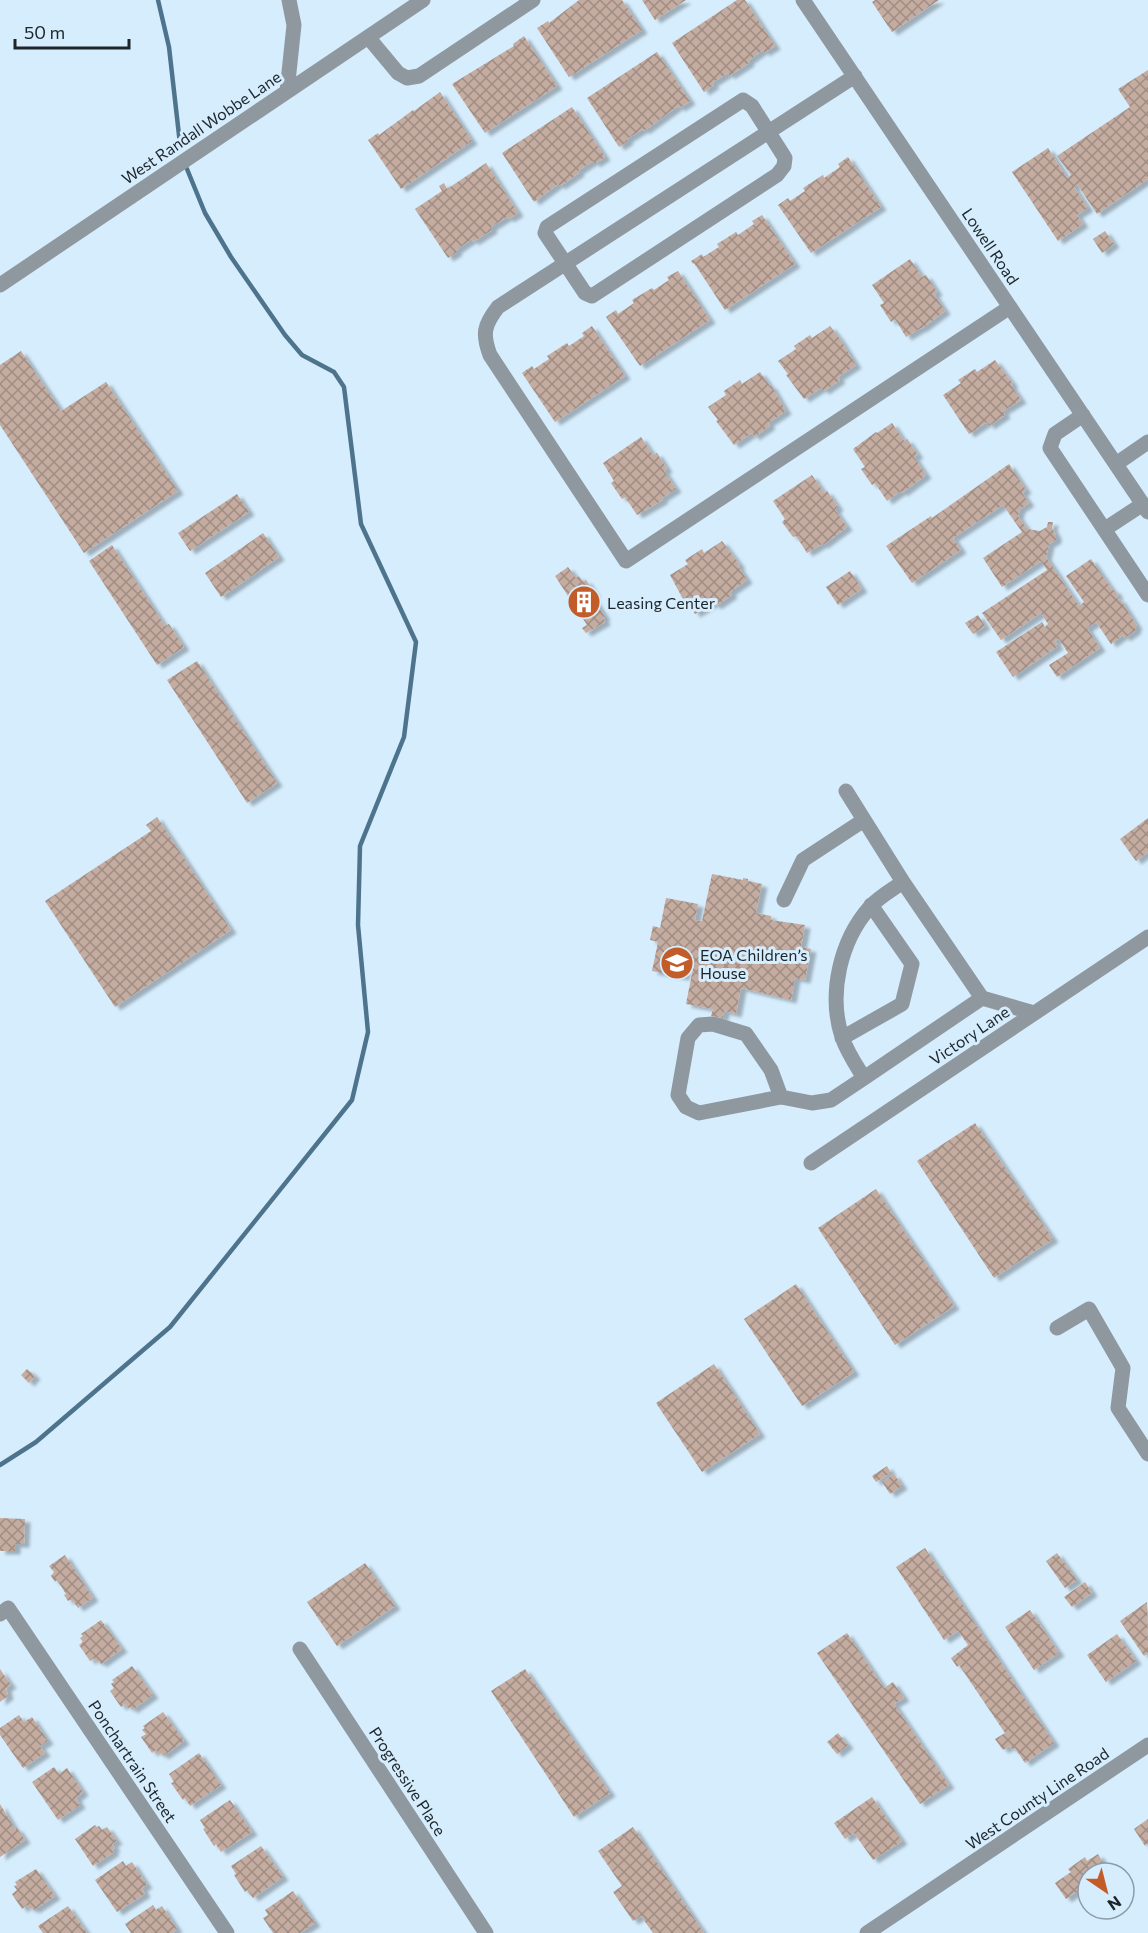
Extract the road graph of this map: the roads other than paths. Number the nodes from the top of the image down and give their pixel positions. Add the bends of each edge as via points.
1 (289, 0) edge
2 (423, 0) edge
3 (533, 0) edge
4 (803, 0) edge
5 (368, 37) junction
6 (855, 76) junction
7 (287, 91) junction
8 (768, 132) junction
9 (565, 264) junction
10 (0, 285) edge
11 (1010, 307) junction
12 (1083, 415) junction
13 (1148, 442) edge
14 (1116, 464) junction
15 (1145, 508) edge
16 (1105, 529) junction
17 (1148, 595) edge
18 (846, 791) dead end
19 (864, 820) junction
20 (903, 882) junction
21 (784, 900) dead end
22 (871, 905) junction
23 (1148, 937) edge
24 (982, 998) junction
25 (1034, 1013) junction
26 (842, 1038) junction
27 (864, 1078) junction
28 (781, 1097) junction
29 (811, 1163) dead end
30 (1057, 1328) dead end
31 (1148, 1454) edge
32 (4, 1611) edge
33 (300, 1649) dead end
34 (1148, 1746) edge
35 (227, 1933) edge
36 (486, 1933) edge
37 (867, 1933) edge

1 - 7 street via 294,25
2 - 5 street, West Randall Wobbe Lane
3 - 5 street via 419,76 407,78 398,73
4 - 6 street, Lowell Road
5 - 7 street, West Randall Wobbe Lane
6 - 8 street
6 - 11 street, Lowell Road
7 - 10 street, West Randall Wobbe Lane
8 - 9 street
8 - 9 street via 785,158 777,175 592,296
8 - 9 street via 752,106 743,100 547,227 545,233
9 - 11 street via 498,307 485,331 486,344 626,561
11 - 12 street, Lowell Road
12 - 14 street, Lowell Road
12 - 16 street via 1055,434 1050,447
13 - 14 street
14 - 15 street, Lowell Road
15 - 16 street
16 - 17 street
18 - 19 street
19 - 20 street
19 - 21 street via 803,860
20 - 22 street
20 - 24 street
22 - 26 street via 843,954 836,1004
22 - 26 street via 912,964 902,1004
23 - 25 street, Victory Lane
24 - 25 street
24 - 27 street
25 - 29 street, Victory Lane
26 - 27 street
27 - 28 street via 831,1100 813,1103
28 - 28 street via 699,1113 686,1107 678,1095 688,1038 699,1025 713,1024 746,1034 771,1070
30 - 31 street via 1089,1309 1124,1368 1118,1408
32 - 35 street, Ponchartrain Street
33 - 36 street, Progressive Place
34 - 37 street, West County Line Road

